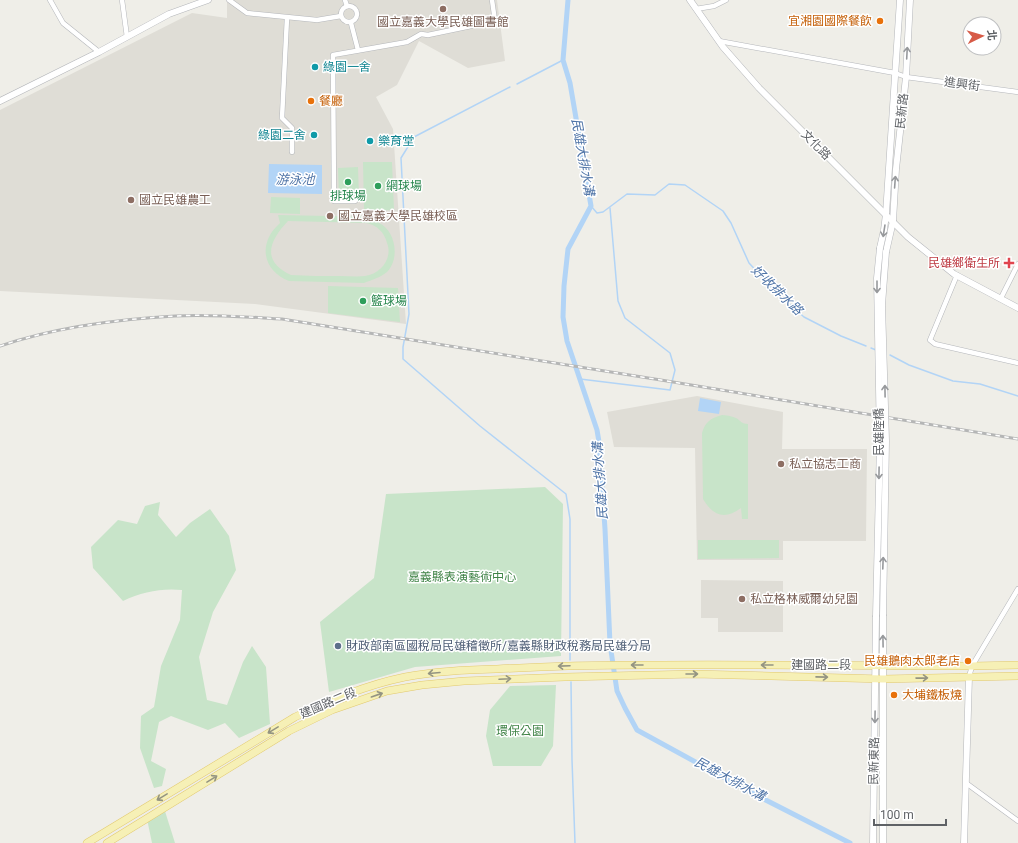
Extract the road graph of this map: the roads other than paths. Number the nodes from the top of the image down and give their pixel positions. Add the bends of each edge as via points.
1 (50, 0) edge
2 (122, 0) edge
3 (208, 0) edge
4 (229, 0) edge
5 (345, 0) edge
6 (492, 0) edge
7 (690, 0) edge
8 (726, 0) edge
9 (900, 0) edge
10 (910, 0) edge
11 (347, 6) junction
12 (696, 9) junction
13 (341, 16) junction
14 (287, 18) junction
15 (351, 23) junction
16 (127, 37) junction
17 (719, 41) junction
18 (358, 50) junction
19 (99, 52) junction
20 (895, 73) junction
21 (906, 77) junction
22 (1018, 92) edge
23 (0, 101) edge
24 (292, 152) dead end
25 (355, 201) dead end
26 (886, 214) junction
27 (893, 221) junction
28 (883, 250) junction
29 (1018, 264) edge
30 (957, 275) junction
31 (1001, 298) junction
32 (1018, 308) edge
33 (1018, 363) edge
34 (1018, 589) edge
35 (1018, 665) edge
36 (880, 666) junction
37 (972, 666) junction
38 (1018, 676) edge
39 (969, 677) junction
40 (879, 679) junction
41 (285, 723) junction
42 (289, 731) junction
43 (966, 783) junction
44 (1018, 821) edge
45 (87, 843) edge
46 (107, 843) edge
47 (873, 843) edge
48 (883, 843) edge
49 (964, 843) edge

1 - 19 street via 63,23
2 - 16 street
3 - 16 main road via 169,14
4 - 14 street via 247,13
5 - 11 street
6 - 18 street via 495,20 428,35 421,34 407,42
7 - 12 main road, 文化路
8 - 12 street via 714,6
9 - 20 main road, 民新路
21 -> 10 main road, 民新路
11 - 13 street via 341,11
11 - 15 street via 357,12 355,20
12 - 17 main road, 文化路
13 - 14 street via 317,20
13 - 15 street via 343,21
14 - 24 street via 282,118 292,128
15 - 18 street
16 - 19 main road
17 - 20 street, 進興街
17 - 26 main road, 文化路 via 759,88
18 - 25 street via 333,55 334,201
19 - 23 main road
20 - 21 street, 進興街
20 - 26 main road, 民新路
21 - 22 street, 進興街
27 -> 21 main road, 民新路
26 - 27 main road, 文化路
26 -> 28 main road, 民新路
27 - 28 main road, 民新路
27 - 30 main road, 文化路 via 908,237
28 - 36 main road, 民雄陸橋, bridge via 877,278
29 - 31 street
30 - 31 main road, 文化路
30 - 33 street via 930,340 935,344
31 - 32 main road, 文化路
34 - 37 street
35 - 37 main road, 建國路二段
36 - 37 main road, 建國路二段
36 - 40 main road, 民雄陸橋
36 -> 41 main road, 建國路二段 via 603,665 465,670 409,676 360,689 328,701
37 - 39 street
38 - 39 main road, 建國路二段
40 -> 39 main road, 建國路二段
39 - 43 main road
42 -> 40 main road, 建國路二段 via 332,710 387,691 464,681 695,674
40 -> 47 main road, 民新東路
40 - 48 main road, 民新東路
41 - 42 main road
41 -> 45 main road, 建國路二段
46 -> 42 main road, 建國路二段
43 - 44 street
43 - 49 main road

